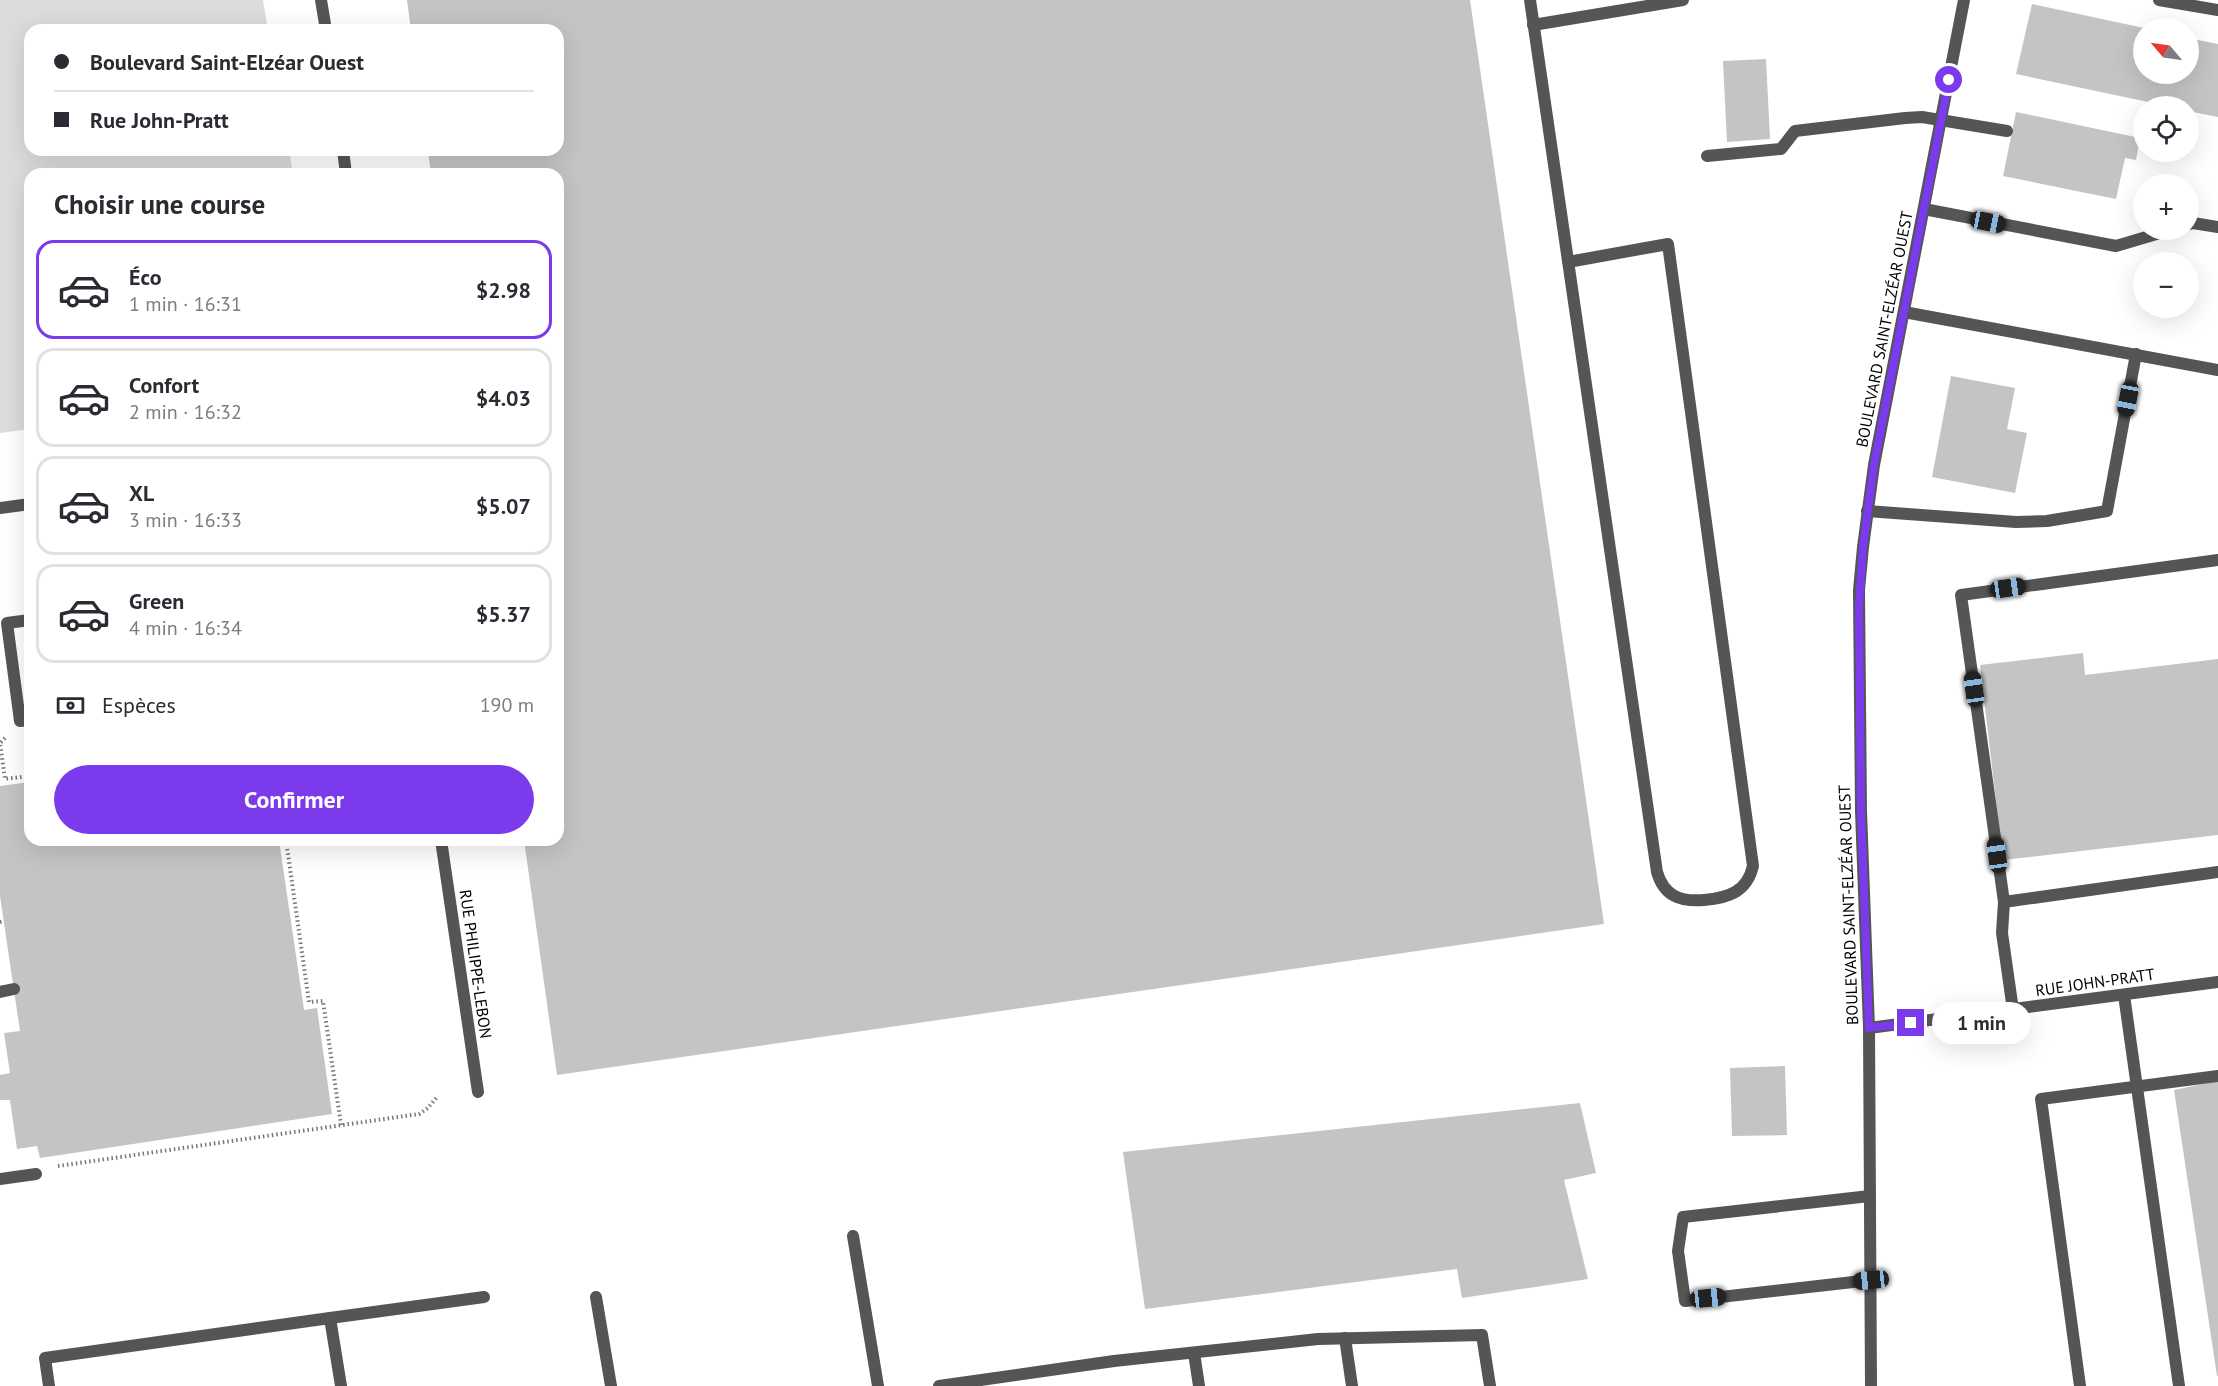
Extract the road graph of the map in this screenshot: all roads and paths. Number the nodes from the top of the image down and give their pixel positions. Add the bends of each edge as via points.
1 (321, 0) edge
2 (1530, 0) edge
3 (1683, 0) edge
4 (1964, 0) edge
5 (2159, 0) edge
6 (2218, 10) edge
7 (325, 24) edge
8 (1533, 25) junction
9 (1941, 120) junction
10 (2007, 131) dead end
11 (1707, 156) dead end
12 (1924, 209) junction
13 (2199, 223) edge
14 (2218, 227) edge
15 (2136, 240) edge
16 (1568, 262) junction
17 (1904, 312) junction
18 (2136, 354) junction
19 (2218, 369) edge
20 (24, 505) edge
21 (0, 508) edge
22 (1867, 511) junction
23 (2218, 560) edge
24 (24, 621) edge
25 (24, 721) edge
26 (0, 743) edge
27 (24, 777) edge
28 (287, 846) edge
29 (442, 846) edge
30 (2218, 872) edge
31 (2004, 902) junction
32 (2218, 982) edge
33 (14, 989) dead end
34 (0, 992) edge
35 (2124, 995) junction
36 (2013, 1010) junction
37 (1869, 1028) junction
38 (2218, 1076) edge
39 (2136, 1086) junction
40 (478, 1092) dead end
41 (437, 1097) dead end
42 (341, 1125) junction
43 (55, 1166) dead end
44 (36, 1174) dead end
45 (0, 1179) edge
46 (1870, 1196) junction
47 (853, 1236) dead end
48 (1871, 1280) junction
49 (484, 1296) dead end
50 (596, 1297) dead end
51 (330, 1318) junction
52 (1346, 1338) junction
53 (1194, 1353) junction
54 (49, 1386) edge
55 (341, 1386) edge
56 (611, 1386) edge
57 (878, 1386) edge
58 (939, 1386) edge
59 (1199, 1386) edge
60 (1352, 1386) edge
61 (1490, 1386) edge
62 (1871, 1386) edge
63 (2080, 1386) edge
64 (2179, 1386) edge

1 - 7 street
2 - 8 street
3 - 8 street
4 - 9 street, BOULEVARD SAINT-ELZÉAR OUEST
5 - 6 street
8 - 16 street
9 - 10 street
9 - 11 street via 1905,118 1795,131 1781,149
9 - 12 street, BOULEVARD SAINT-ELZÉAR OUEST
12 - 15 street via 2116,246
12 - 17 street, BOULEVARD SAINT-ELZÉAR OUEST
13 - 14 street
16 - 16 street via 1657,872 1663,887 1677,898 1727,897 1747,882 1753,866 1668,244
17 - 18 street
17 - 22 street, BOULEVARD SAINT-ELZÉAR OUEST
18 - 19 street
18 - 22 street via 2107,512 2016,522
20 - 21 street
22 - 37 street, BOULEVARD SAINT-ELZÉAR OUEST via 1859,590 1859,711
23 - 31 street via 1961,595
24 - 25 street via 7,623 20,721
26 - 27 path via 5,779
28 - 42 path via 309,1002 323,1001
29 - 40 street, RUE PHILIPPE-LEBON
30 - 31 street
31 - 36 street via 2002,933
32 - 35 street, RUE JOHN-PRATT
33 - 34 street
35 - 36 street, RUE JOHN-PRATT
35 - 39 street
36 - 37 street, RUE JOHN-PRATT
37 - 46 street, BOULEVARD SAINT-ELZÉAR OUEST
38 - 39 street
39 - 63 street via 2041,1099
39 - 64 street
41 - 42 path via 419,1114
42 - 43 path
44 - 45 street
46 - 48 street, BOULEVARD SAINT-ELZÉAR OUEST
46 - 48 street via 1683,1217 1678,1251 1684,1301
47 - 57 street
48 - 62 street, BOULEVARD SAINT-ELZÉAR OUEST
49 - 51 street
50 - 56 street
51 - 54 street via 45,1358
51 - 55 street
52 - 53 street
52 - 60 street
52 - 61 street via 1482,1335
53 - 58 street
53 - 59 street

